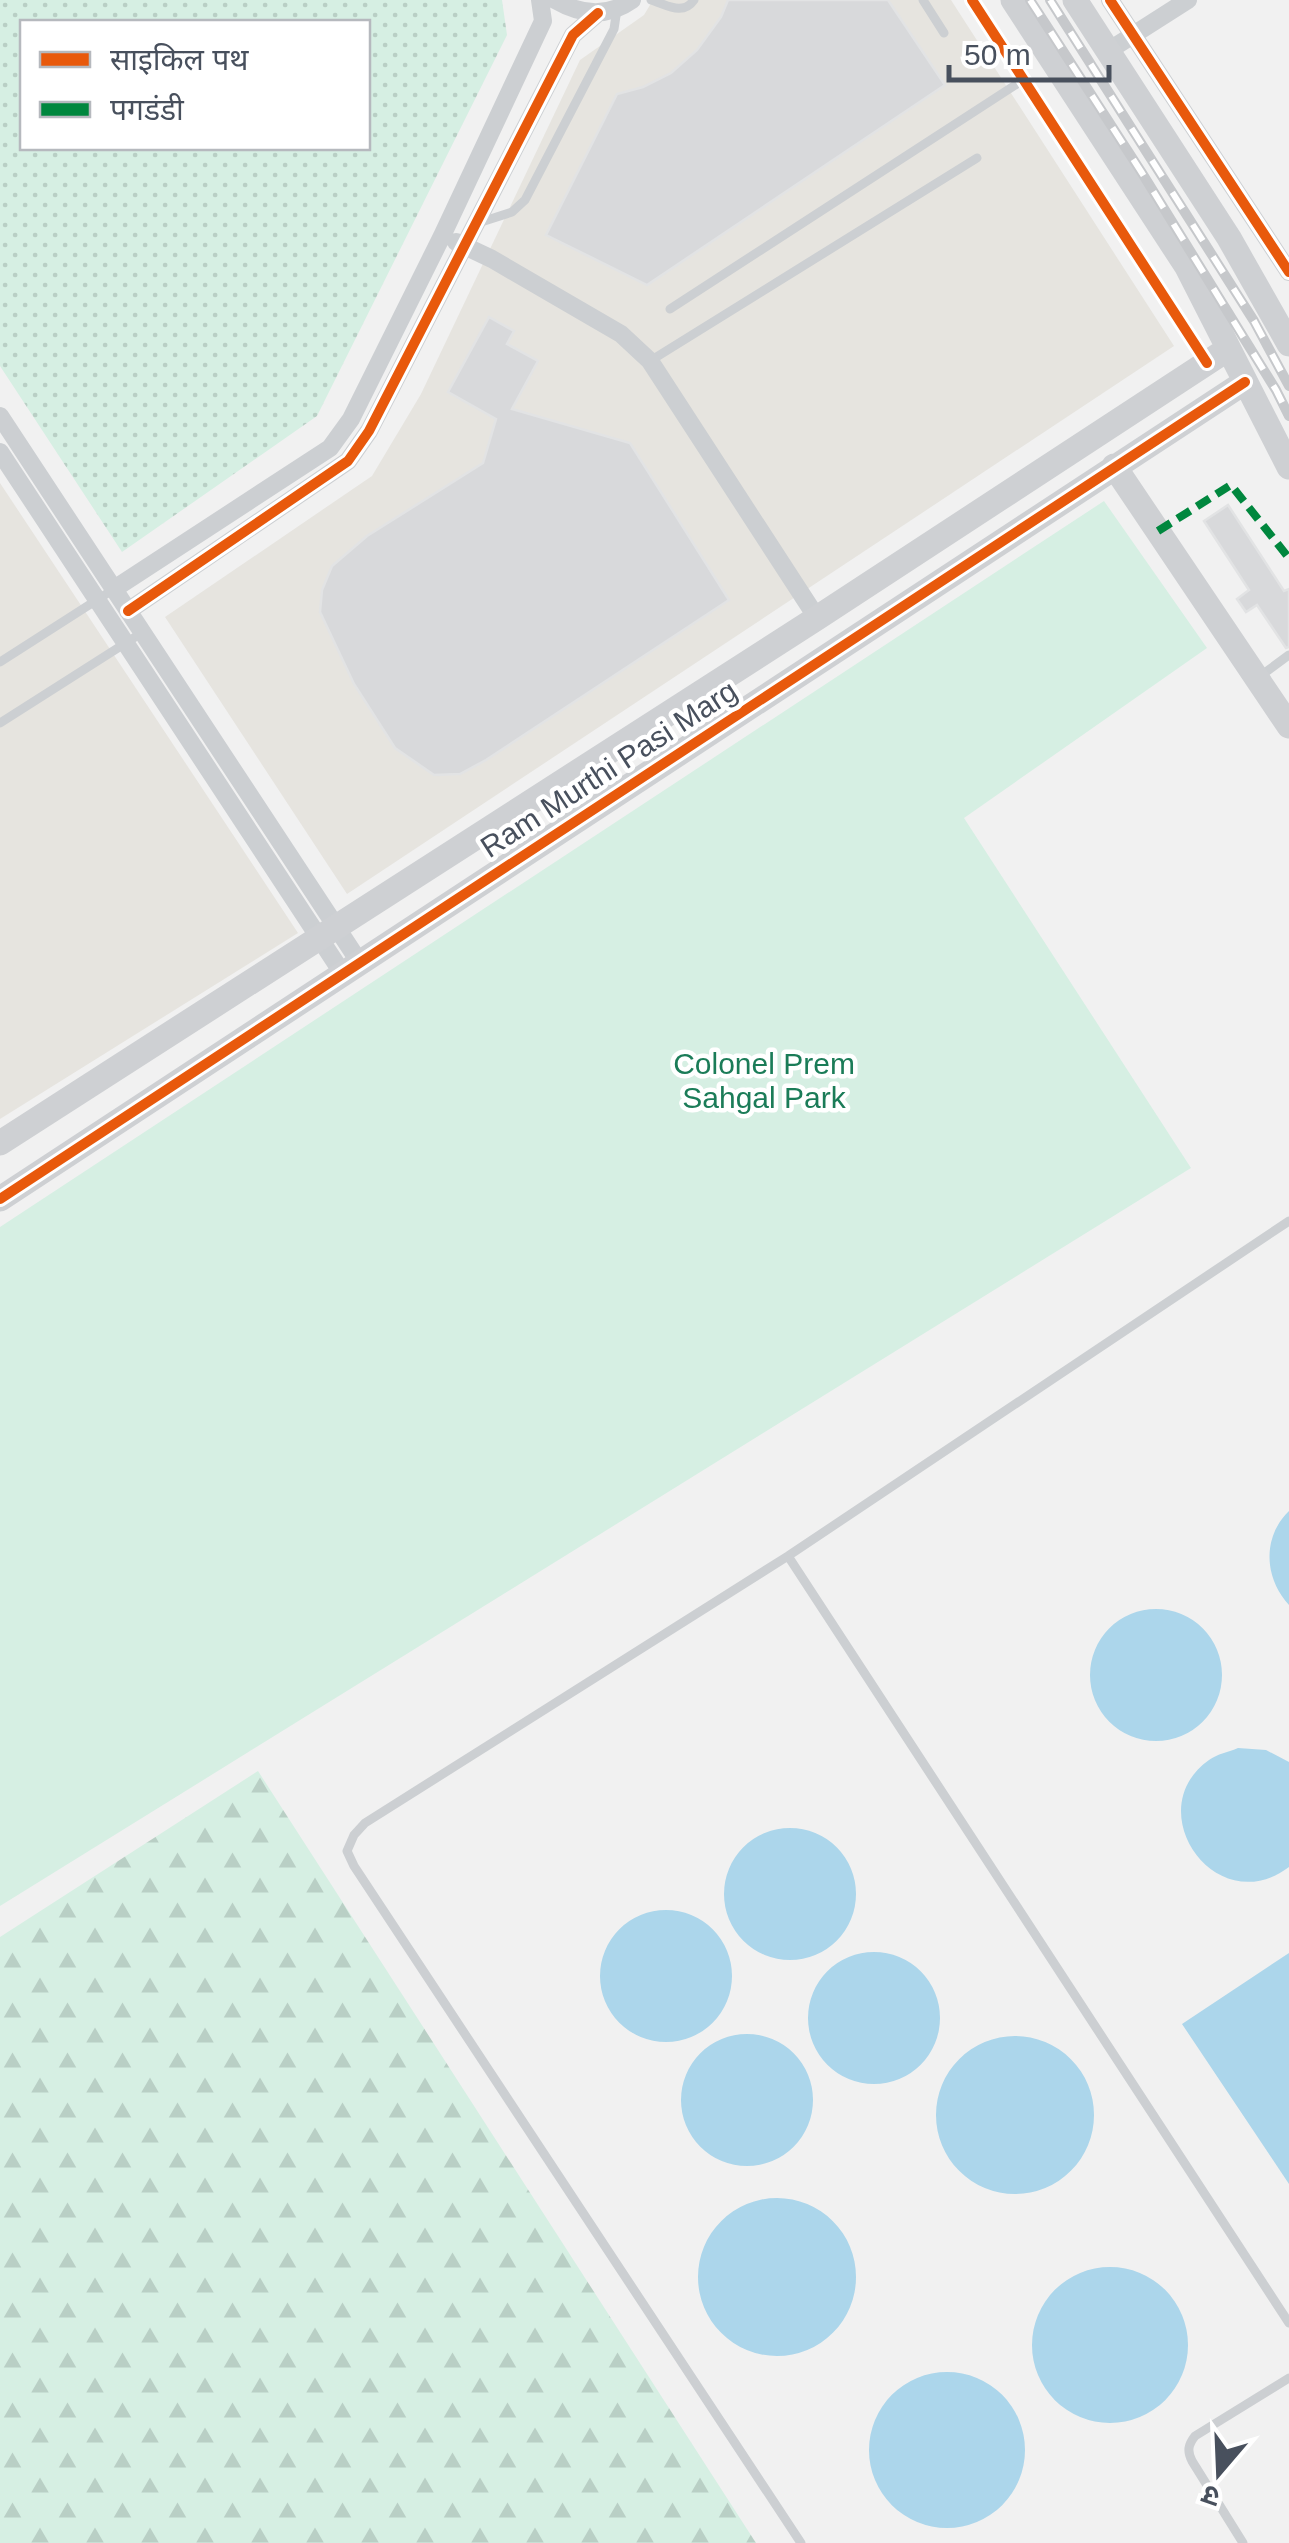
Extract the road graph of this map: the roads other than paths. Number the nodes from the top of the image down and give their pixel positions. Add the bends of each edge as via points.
1 (540, 0) edge
2 (556, 0) edge
3 (651, 0) edge
4 (694, 0) edge
5 (923, 0) edge
6 (972, 0) edge
7 (1013, 0) edge
8 (1075, 0) edge
9 (1110, 0) edge
10 (1188, 0) edge
11 (615, 7) edge
12 (944, 33) dead end
13 (1134, 35) junction
14 (1108, 51) junction
15 (1022, 80) junction
16 (977, 158) dead end
17 (476, 224) junction
18 (442, 236) junction
19 (465, 245) junction
20 (1289, 272) edge
21 (670, 309) dead end
22 (1289, 344) edge
23 (1218, 356) junction
24 (650, 361) junction
25 (1245, 382) junction
26 (0, 416) edge
27 (0, 452) edge
28 (1114, 466) junction
29 (1289, 468) edge
30 (106, 595) junction
31 (128, 611) junction
32 (817, 618) junction
33 (142, 632) junction
34 (125, 644) junction
35 (1289, 655) edge
36 (0, 662) edge
37 (1257, 678) junction
38 (0, 723) edge
39 (1289, 726) edge
40 (328, 931) junction
41 (352, 969) junction
42 (0, 1143) edge
43 (0, 1200) edge
44 (1289, 1221) edge
45 (788, 1556) junction
46 (1289, 2323) edge
47 (1289, 2378) edge
48 (801, 2543) edge
49 (1243, 2543) edge

1 - 18 street via 543,22
2 - 11 street via 570,8
3 - 4 lane via 681,10
5 - 12 lane
6 - 15 lane
7 - 23 street via 1187,267
8 - 14 street
9 - 13 street
10 - 13 street
11 - 17 street via 572,35
11 - 17 lane via 614,29 526,200
13 - 14 street
13 - 20 street
14 - 22 street
15 - 21 lane
15 - 23 lane
16 - 24 lane
17 - 19 street
18 - 19 street
18 - 30 street via 330,448
19 - 24 street via 622,334
19 - 31 street via 370,431 348,461
23 - 25 street
23 - 32 street, Ram Murthi Pasi Marg
24 - 32 street
25 - 28 street, Ram Murthi Pasi Marg
25 - 29 street
26 - 30 street
27 - 30 street
28 - 37 street
28 - 41 street, Ram Murthi Pasi Marg
30 - 31 street
30 - 34 street
30 - 36 lane
31 - 33 street
32 - 40 street, Ram Murthi Pasi Marg
33 - 34 lane
33 - 40 street
34 - 38 lane
34 - 40 street
35 - 37 lane
37 - 39 street
40 - 41 street
40 - 42 street, Ram Murthi Pasi Marg
41 - 43 street, Ram Murthi Pasi Marg
44 - 45 lane
45 - 46 lane
45 - 48 lane via 366,1823 348,1851
47 - 49 lane via 1189,2443 1192,2461

